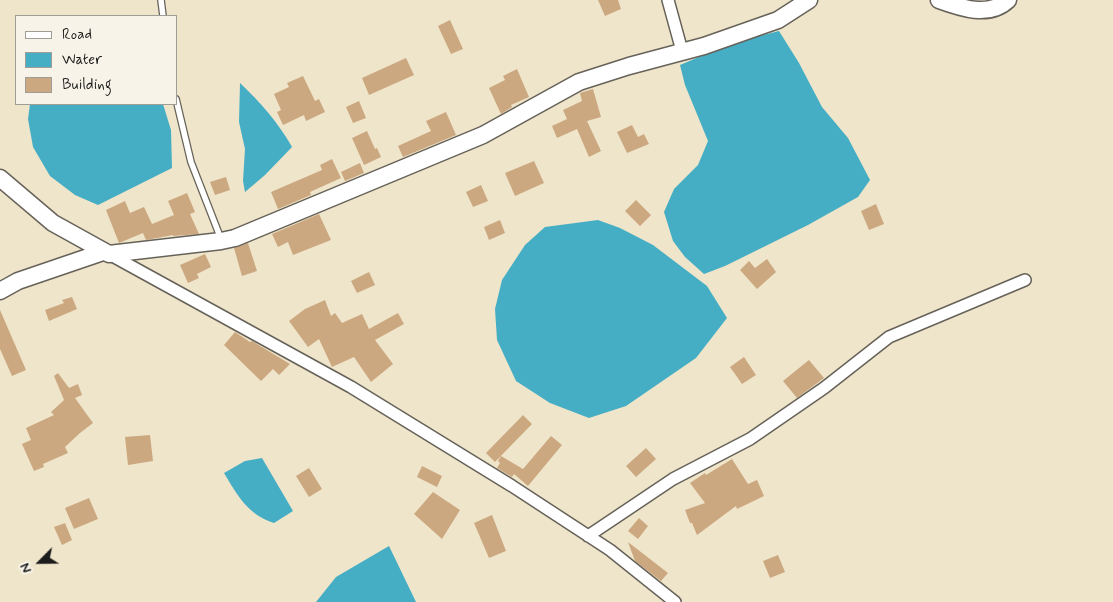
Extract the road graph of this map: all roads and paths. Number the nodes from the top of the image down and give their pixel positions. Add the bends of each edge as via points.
1 (162, 0) edge
2 (668, 0) edge
3 (809, 0) edge
4 (939, 0) edge
5 (1008, 0) edge
6 (163, 15) edge
7 (682, 51) junction
8 (177, 105) edge
9 (0, 178) edge
10 (221, 241) junction
11 (106, 253) junction
12 (1025, 280) dead end
13 (0, 291) edge
14 (588, 536) junction
15 (674, 602) edge

1 - 6 lane
2 - 7 street
3 - 7 street via 778,20
4 - 5 street via 982,11 1002,6
7 - 10 street via 579,82 483,134 235,238
8 - 10 lane via 191,162
9 - 11 street via 53,223
10 - 11 street
11 - 13 street via 18,281
11 - 14 street via 351,387
12 - 14 street via 889,336 824,388 750,439 672,478
14 - 15 street

